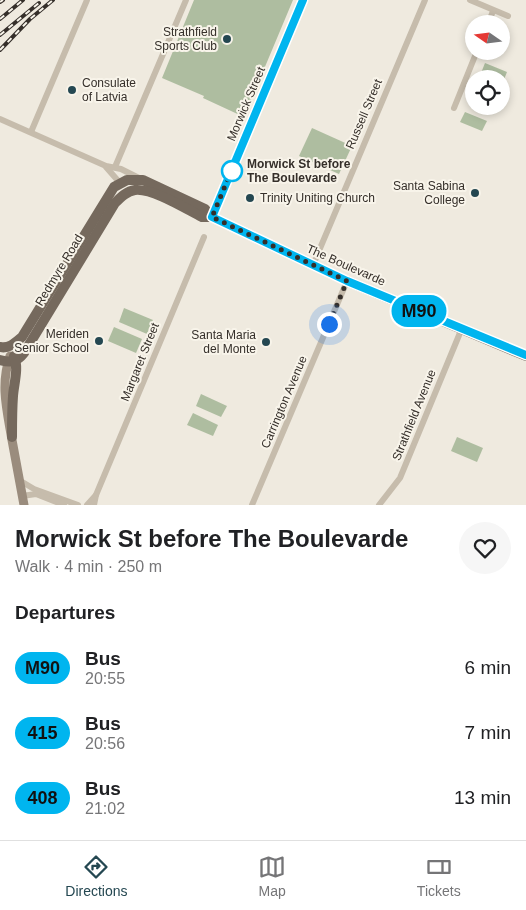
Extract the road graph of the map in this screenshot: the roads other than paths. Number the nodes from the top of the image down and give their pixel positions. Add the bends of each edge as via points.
1 (88, 0) edge
2 (186, 0) edge
3 (303, 0) edge
4 (425, 0) edge
5 (470, 0) edge
6 (493, 11) junction
7 (491, 15) edge
8 (505, 15) edge
9 (473, 60) edge
10 (454, 108) dead end
11 (0, 119) edge
12 (31, 132) junction
13 (106, 166) junction
14 (115, 167) junction
15 (143, 180) junction
16 (120, 183) junction
17 (134, 190) joint
18 (154, 194) junction
19 (212, 217) junction
20 (204, 237) dead end
21 (313, 265) junction
22 (347, 281) junction
23 (462, 328) junction
24 (24, 353) junction
25 (7, 355) edge
26 (526, 356) edge
27 (16, 373) junction
28 (12, 437) junction
29 (19, 480) junction
30 (34, 489) junction
31 (96, 495) junction
32 (22, 497) edge
33 (64, 505) edge
34 (78, 505) edge
35 (87, 505) edge
36 (94, 505) edge
37 (252, 505) edge
38 (379, 505) edge

1 - 12 street
2 - 14 street
3 - 19 main road, Morwick Street
4 - 21 street, Russell Street
5 - 6 street
6 - 7 street
6 - 8 street
9 - 10 street
11 - 12 street, The Boulevarde
12 - 13 street, The Boulevarde
13 - 14 street, The Boulevarde
13 - 16 street, The Boulevarde
14 - 15 street, The Boulevarde
15 - 16 main road, The Boulevarde
15 - 19 main road, The Boulevarde via 206,209
16 - 18 main road via 126,187 146,188
16 - 25 main road, Redmyre Road via 109,194 62,274
17 - 18 main road, The Boulevarde
17 - 24 main road, Redmyre Road via 115,203
18 - 19 main road, The Boulevarde via 202,217
19 - 21 main road, The Boulevarde
20 - 31 street, Margaret Street
21 - 22 main road, The Boulevarde
22 - 23 main road, The Boulevarde
22 - 37 street, Carrington Avenue
23 - 26 main road, The Boulevarde
23 - 38 street, Strathfield Avenue via 400,478
24 - 25 main road, Redmyre Road
24 - 27 main road
25 - 27 main road
25 - 28 main road via 2,398
27 - 28 main road
28 - 29 main road
29 - 30 street
29 - 32 main road
30 - 32 street
30 - 34 street
31 - 35 street, Margaret Street
31 - 36 street, Margaret Street
32 - 33 street via 36,494

